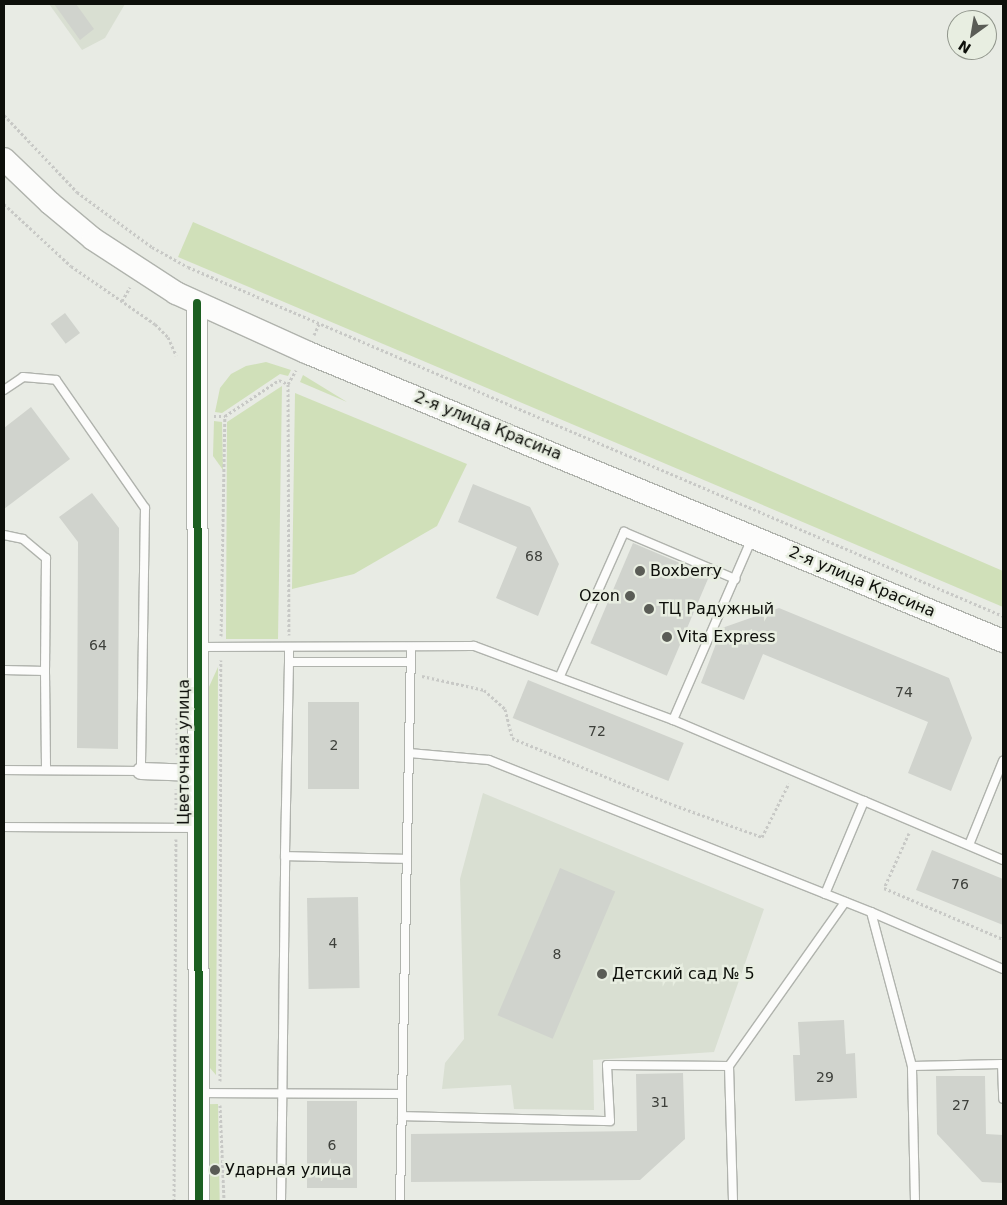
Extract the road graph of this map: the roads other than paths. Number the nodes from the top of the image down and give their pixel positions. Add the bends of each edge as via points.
1 (4, 159) edge
2 (197, 303) junction
3 (4, 390) edge
4 (4, 536) edge
5 (754, 536) junction
6 (735, 579) junction
7 (1003, 641) edge
8 (198, 647) junction
9 (289, 647) junction
10 (411, 648) junction
11 (289, 662) junction
12 (410, 662) junction
13 (4, 670) edge
14 (45, 671) junction
15 (560, 676) junction
16 (673, 720) junction
17 (409, 753) junction
18 (1003, 762) edge
19 (4, 770) edge
20 (46, 770) junction
21 (141, 771) junction
22 (197, 772) junction
23 (864, 801) junction
24 (4, 827) edge
25 (197, 828) junction
26 (969, 845) junction
27 (285, 856) junction
28 (407, 858) junction
29 (1003, 860) edge
30 (825, 894) junction
31 (845, 902) junction
32 (871, 912) junction
33 (1003, 969) edge
34 (1003, 1064) edge
35 (729, 1066) junction
36 (912, 1066) junction
37 (281, 1092) junction
38 (197, 1093) junction
39 (401, 1094) junction
40 (1003, 1099) edge
41 (402, 1116) junction
42 (199, 1201) edge
43 (281, 1201) edge
44 (400, 1201) edge
45 (734, 1201) edge
46 (914, 1201) edge

1 - 2 main road, 2-я улица Красина via 50,204 94,239 158,283
2 - 5 main road, 2-я улица Красина via 306,352
2 - 8 street, Цветочная улица
3 - 21 lane via 24,377 56,380 145,508
4 - 14 lane via 23,539 46,558
5 - 6 lane
5 - 7 main road, 2-я улица Красина
6 - 15 lane via 624,532
6 - 16 lane
8 - 9 lane
8 - 22 street, Цветочная улица
9 - 10 lane
9 - 11 lane
10 - 12 lane
10 - 15 lane via 474,646
11 - 12 lane
11 - 27 lane
12 - 17 lane
13 - 14 lane
14 - 20 lane
15 - 16 lane
16 - 23 lane
17 - 28 lane
17 - 30 lane via 489,760
18 - 26 lane
19 - 20 lane
20 - 21 lane
21 - 22 street
22 - 25 street, Цветочная улица
23 - 26 lane
23 - 30 lane
24 - 25 lane
25 - 38 street, Цветочная улица
26 - 29 lane
27 - 28 lane
27 - 37 lane
28 - 39 lane
30 - 31 lane
31 - 32 lane
31 - 35 lane
32 - 33 lane
32 - 36 lane
34 - 36 lane
34 - 40 lane
35 - 41 lane via 607,1064 610,1121
35 - 45 lane
36 - 46 lane
37 - 38 lane
37 - 39 lane
37 - 43 lane
38 - 42 street, Цветочная улица
39 - 41 lane
41 - 44 lane

